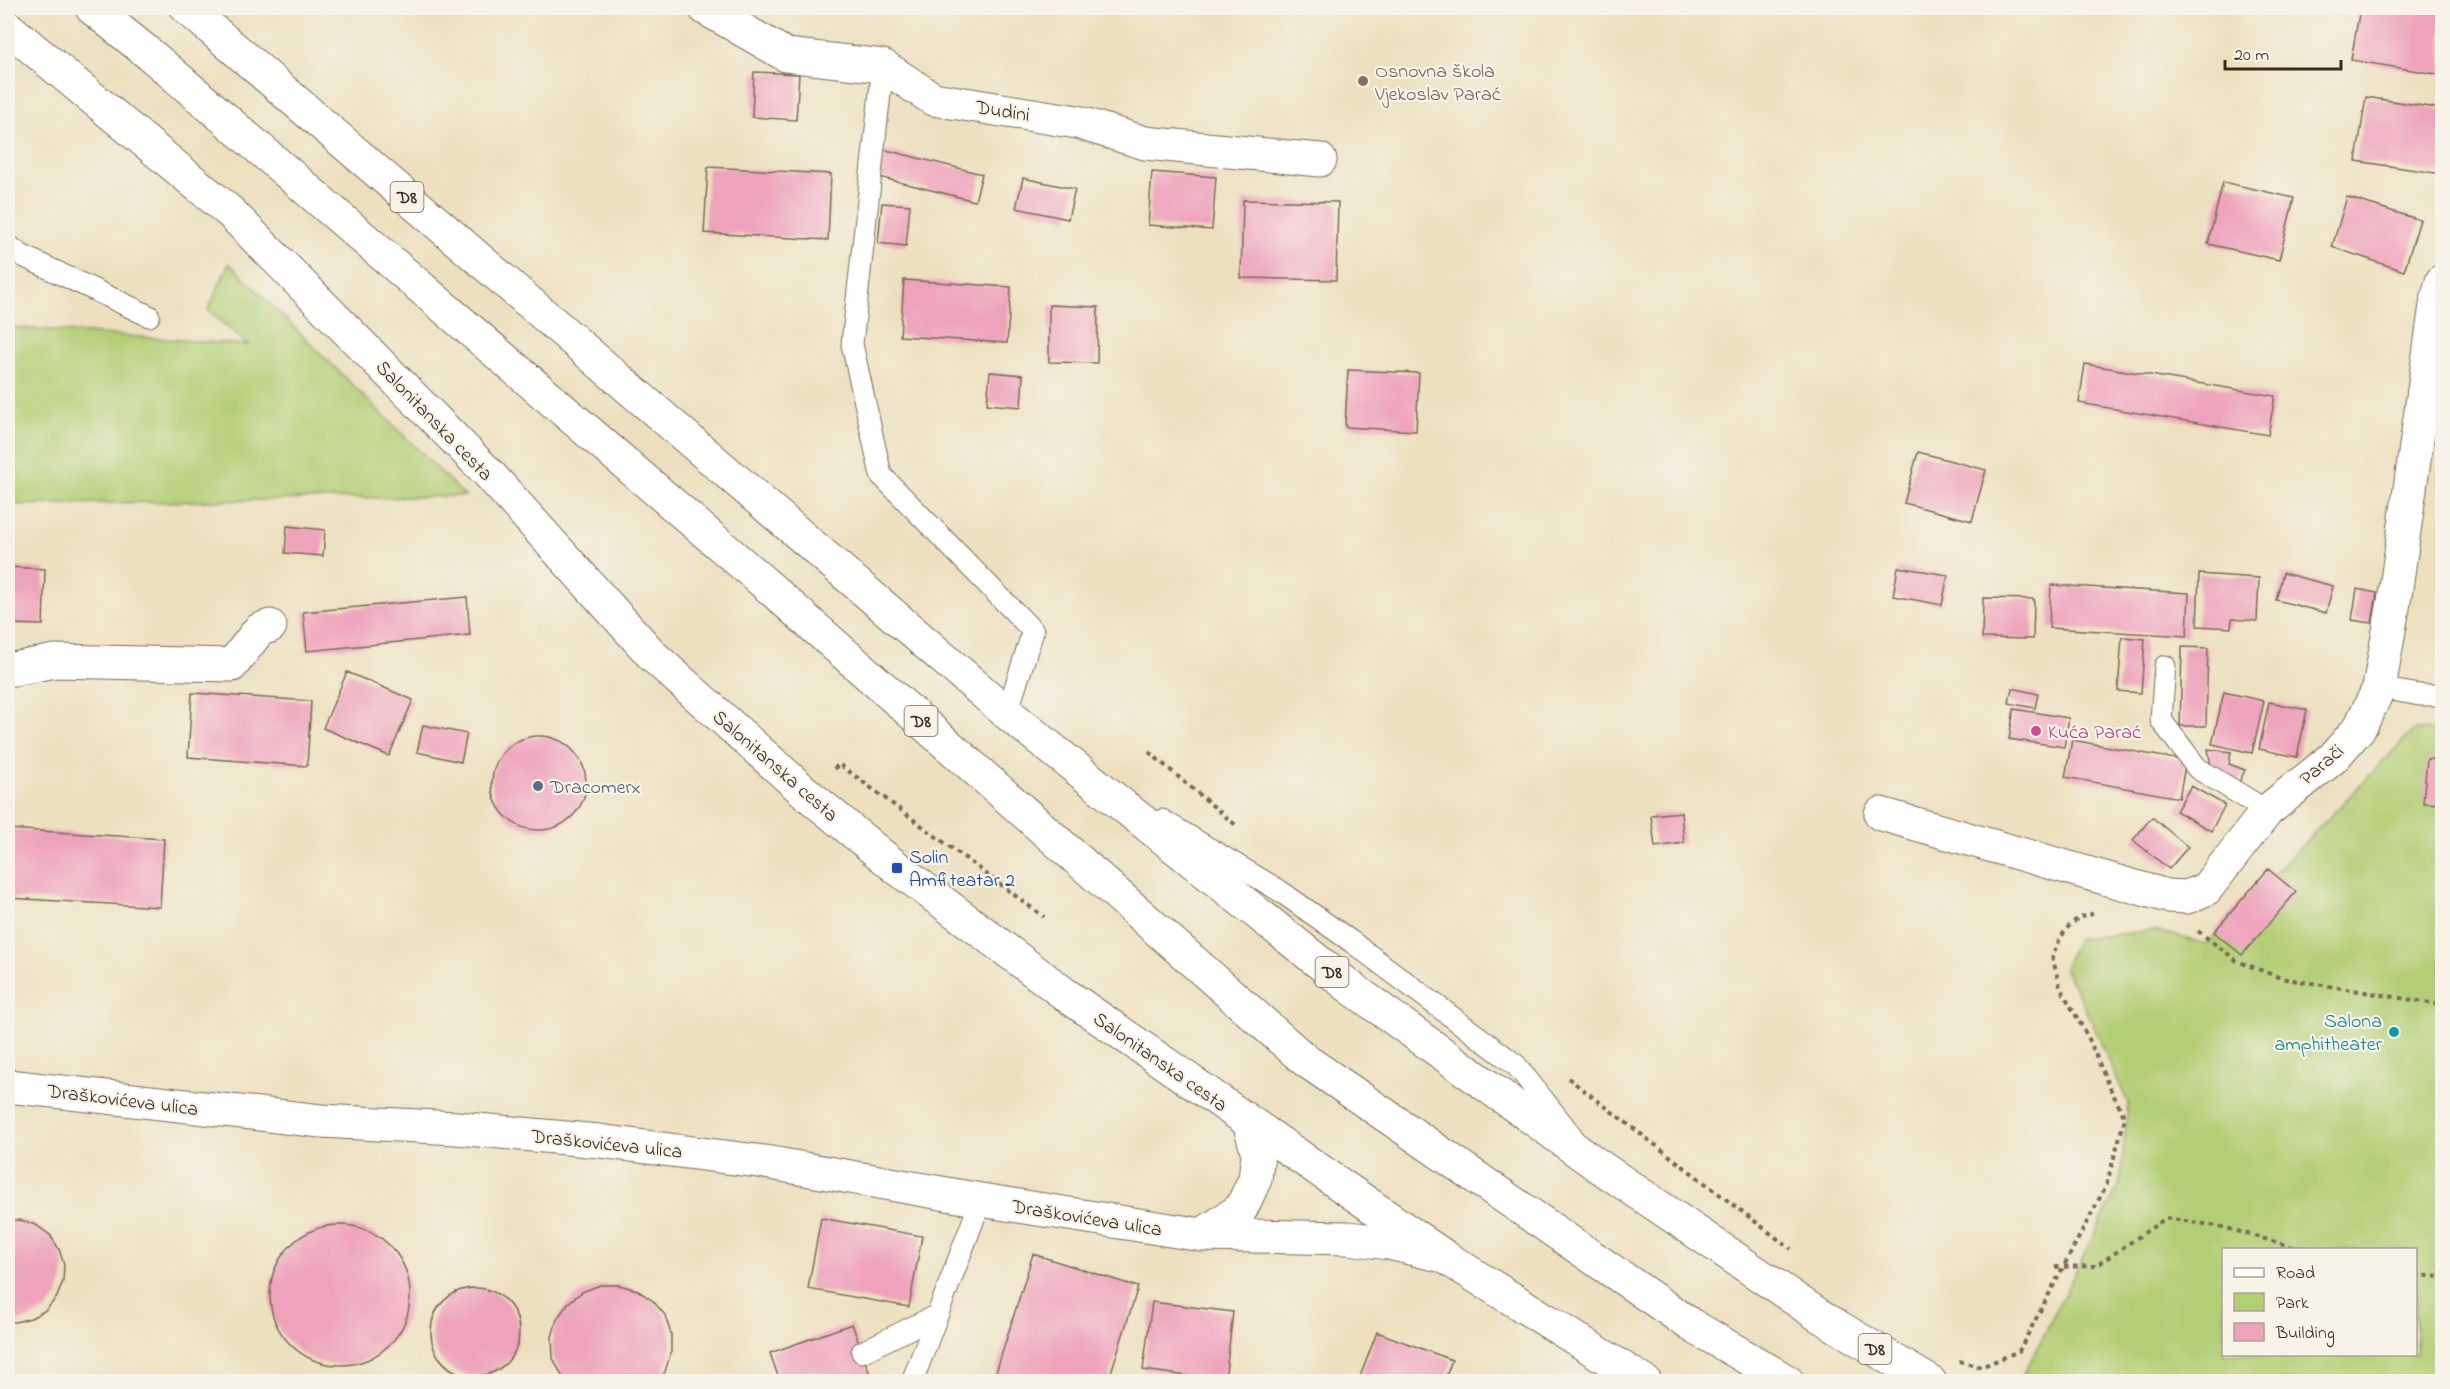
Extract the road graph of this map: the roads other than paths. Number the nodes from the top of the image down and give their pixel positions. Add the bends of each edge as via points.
1 (92, 8) edge
2 (187, 8) edge
3 (705, 8) edge
4 (8, 28) edge
5 (883, 66) junction
6 (1320, 160) dead end
7 (8, 245) edge
8 (2442, 281) edge
9 (149, 316) dead end
10 (270, 626) dead end
11 (2165, 666) dead end
12 (8, 670) edge
13 (2379, 688) junction
14 (2442, 695) edge
15 (1007, 713) junction
16 (2267, 811) junction
17 (1881, 814) dead end
18 (8, 1086) edge
19 (1249, 1122) junction
20 (981, 1200) junction
21 (1202, 1235) junction
22 (1445, 1257) junction
23 (937, 1316) junction
24 (862, 1352) dead end
25 (912, 1382) edge
26 (1645, 1382) edge
27 (1788, 1382) edge
28 (1930, 1382) edge

1 - 27 main road, D8 via 753,573 1305,1060 1691,1325
2 - 15 main road, D8
3 - 5 main road, Dudini via 786,55
4 - 19 main road, Salonitanska cesta via 230,212 489,474 654,657 806,793 897,868 1066,995
5 - 6 main road, Dudini via 933,99 1077,122 1145,143
5 - 15 lane via 852,344 881,475 1033,631
7 - 9 lane via 21,255
8 - 13 main road, Parači
10 - 12 main road via 259,630 232,665 55,661
11 - 16 lane via 2161,720 2197,768
13 - 14 lane
13 - 16 main road, Parači via 2360,727 2333,758
15 - 28 main road, D8 via 1350,987 1593,1162 1820,1317
16 - 17 main road, Parači via 2206,889 2187,897 2167,896
18 - 20 main road, Draškovićeva ulica via 321,1121 599,1141 765,1162
19 - 21 main road via 1258,1154 1255,1179 1241,1209
19 - 22 main road, Salonitanska cesta
20 - 21 main road, Draškovićeva ulica
20 - 23 lane
21 - 22 main road, Draškovićeva ulica via 1348,1238
22 - 26 main road, Salonitanska cesta
23 - 24 lane
23 - 25 lane

